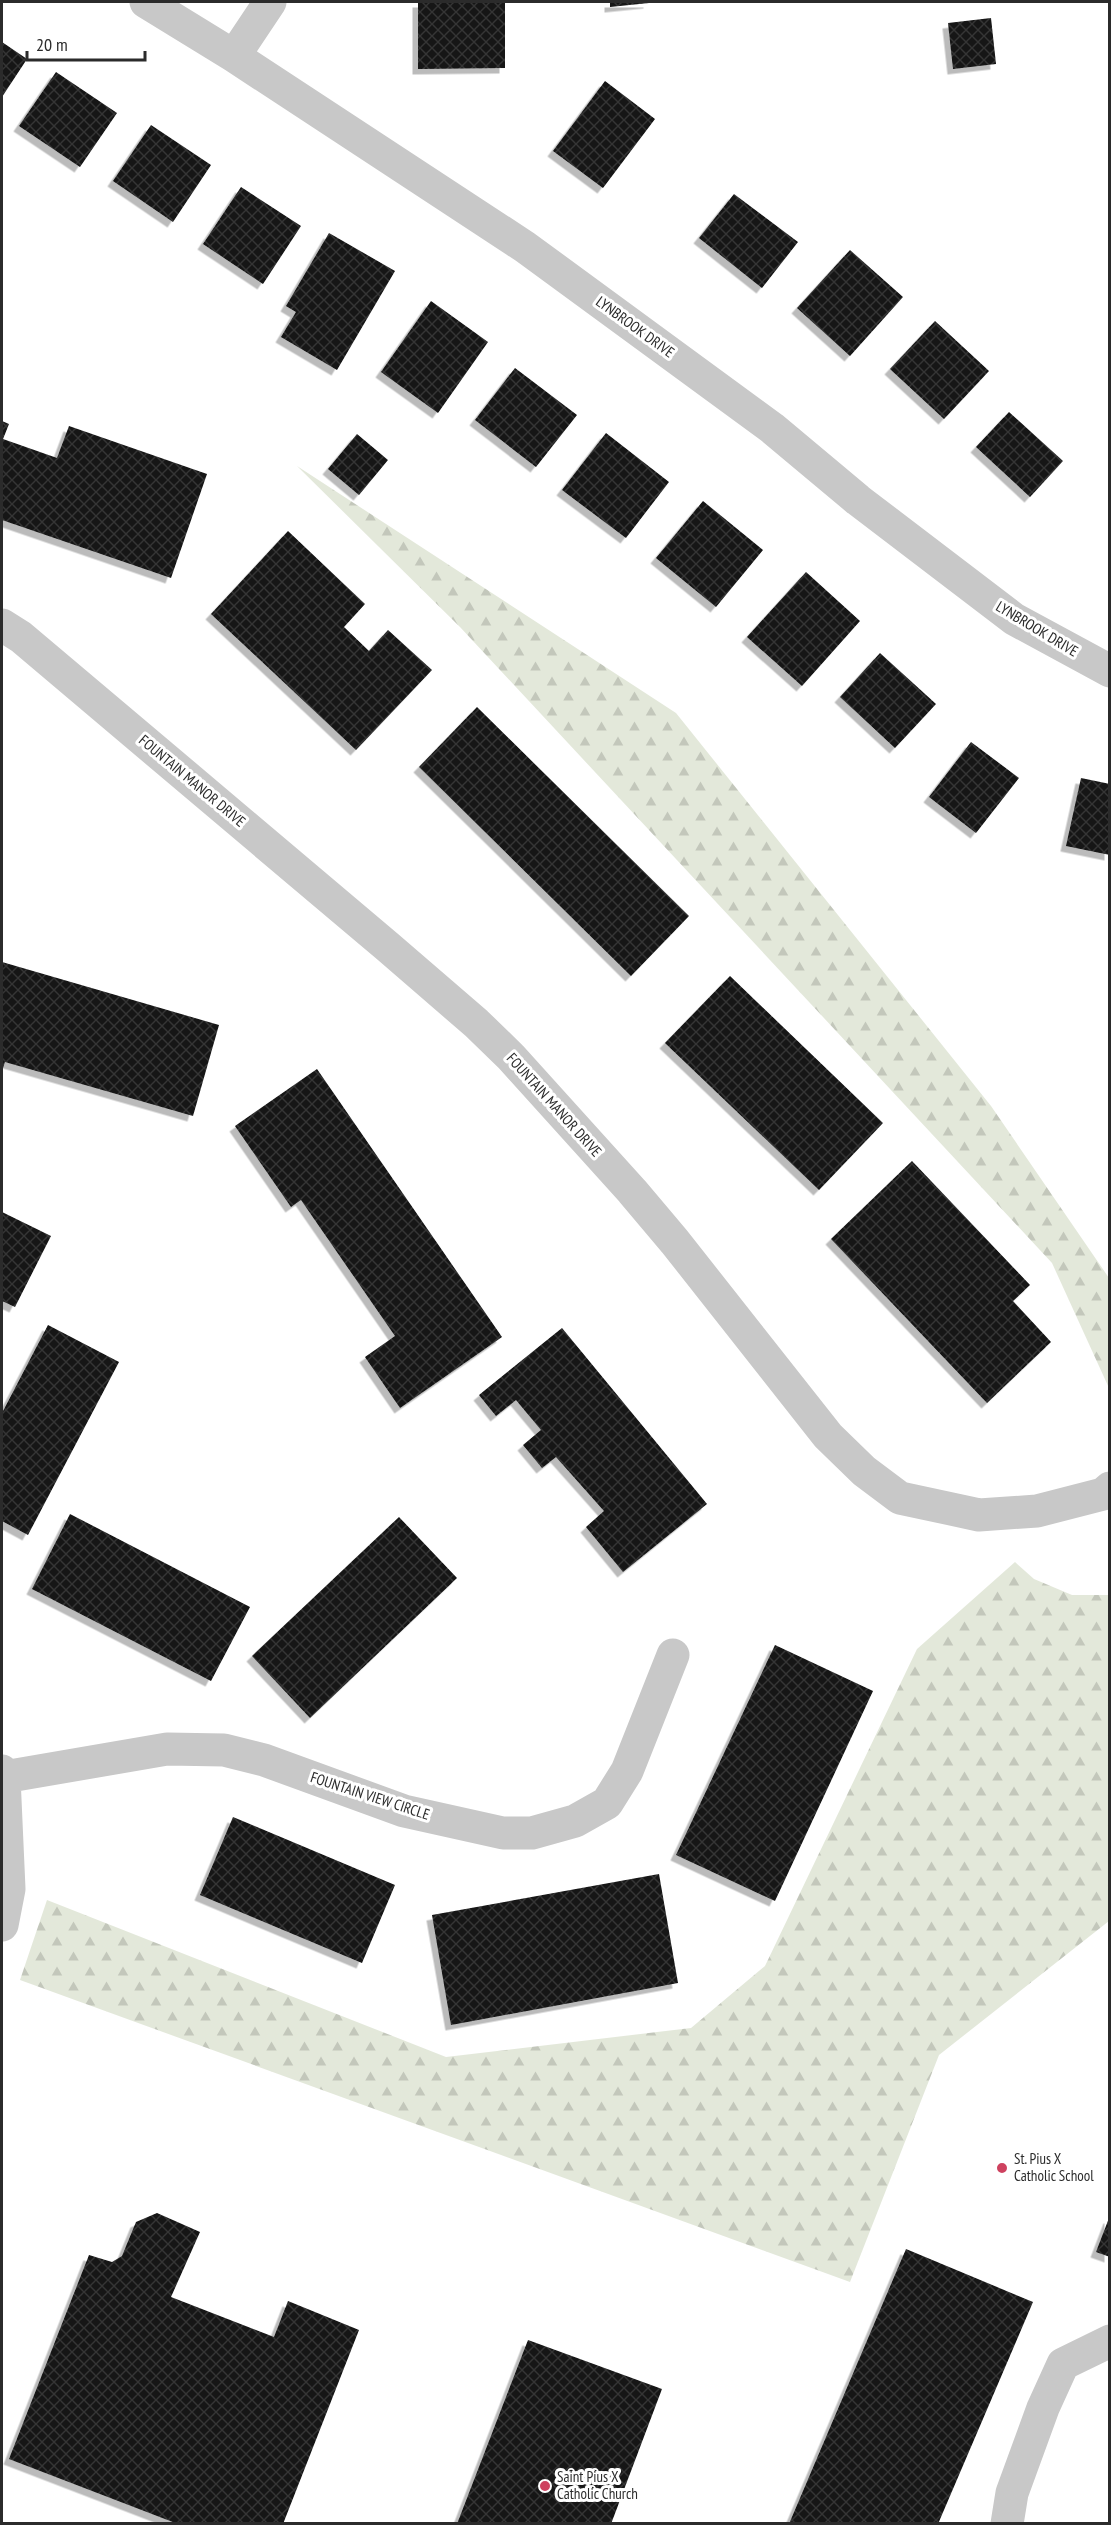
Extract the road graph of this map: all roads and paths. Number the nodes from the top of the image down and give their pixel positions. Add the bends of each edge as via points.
1 (146, 2) edge
2 (270, 2) edge
3 (234, 56) junction
4 (2, 625) edge
5 (1110, 670) edge
6 (1106, 1491) edge
7 (673, 1655) dead end
8 (3, 1774) edge
9 (2, 1925) edge
10 (1110, 2341) edge
11 (1007, 2523) edge

1 - 3 street, LYNBROOK DRIVE
2 - 3 street
3 - 5 street, LYNBROOK DRIVE via 525,247 772,429 1014,619
4 - 6 street, FOUNTAIN MANOR DRIVE via 379,939 511,1057 639,1199 828,1436 864,1472 900,1498 979,1515 1037,1511
7 - 8 street, FOUNTAIN VIEW CIRCLE via 627,1771 607,1803 575,1821 532,1833 503,1833 404,1811 264,1760 224,1750 167,1749
8 - 9 street via 9,1889
10 - 11 street via 1063,2364 1012,2493

